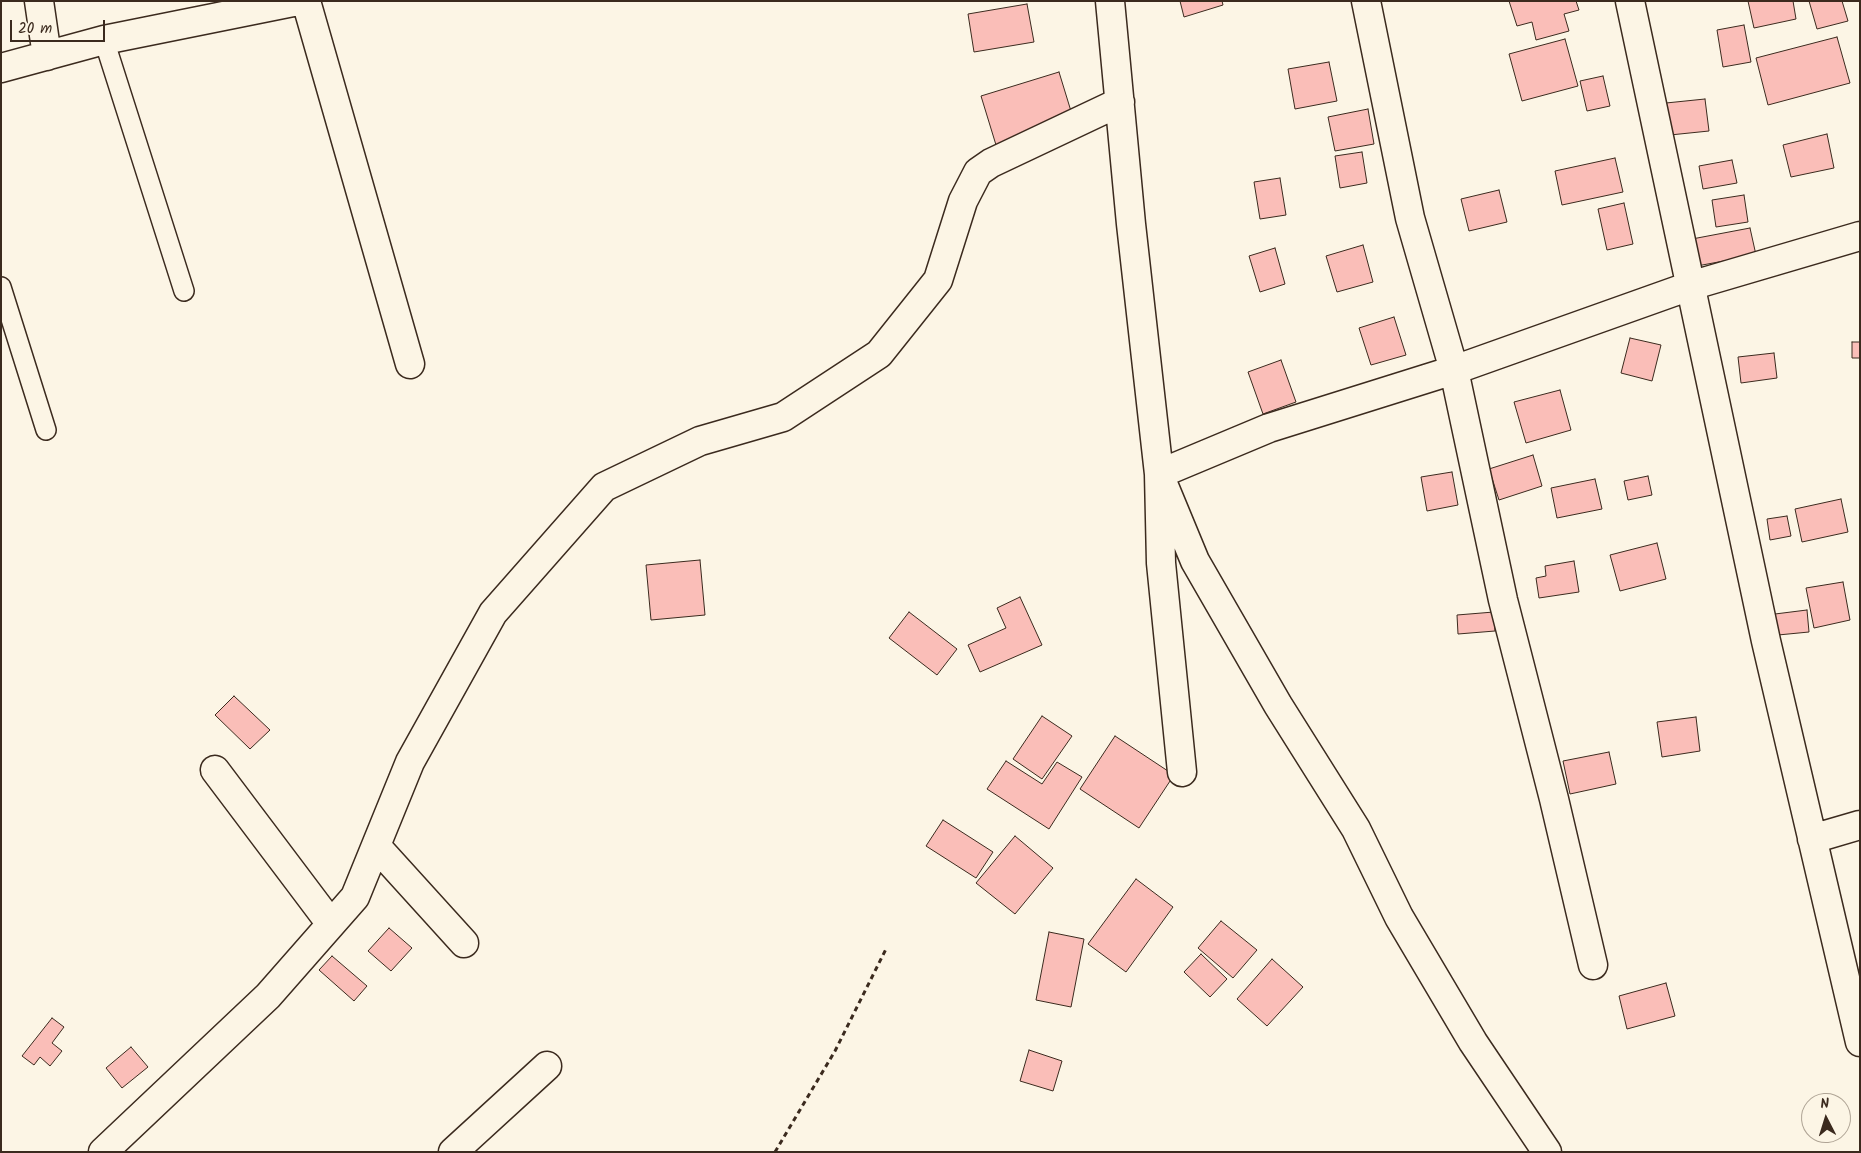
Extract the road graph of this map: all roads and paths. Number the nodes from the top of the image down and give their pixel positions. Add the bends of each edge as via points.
1 (39, 1) edge
2 (1110, 1) edge
3 (1366, 1) edge
4 (1630, 1) edge
5 (295, 2) edge
6 (104, 40) junction
7 (47, 56) junction
8 (1, 68) edge
9 (1120, 102) junction
10 (1860, 236) edge
11 (1690, 286) junction
12 (1, 287) edge
13 (184, 291) dead end
14 (410, 364) dead end
15 (1454, 370) junction
16 (46, 430) dead end
17 (1159, 474) junction
18 (215, 770) dead end
19 (1182, 772) dead end
20 (1860, 825) edge
21 (1812, 839) junction
22 (376, 846) junction
23 (331, 924) junction
24 (464, 943) dead end
25 (887, 947) dead end
26 (1593, 965) dead end
27 (1853, 985) edge
28 (1860, 1042) edge
29 (547, 1066) dead end
30 (103, 1152) edge
31 (453, 1152) edge
32 (775, 1152) edge
33 (1547, 1152) edge

1 - 7 street
2 - 9 street
3 - 15 street via 1410,218
4 - 11 street
5 - 6 street
5 - 14 street
6 - 7 street
6 - 13 lane
7 - 8 street
9 - 17 street
9 - 22 street via 978,172 964,201 938,280 879,354 783,417 700,441 604,487 493,613 410,762
10 - 11 street
11 - 15 street
11 - 21 street
12 - 16 lane
15 - 17 street via 1269,428
15 - 26 street via 1503,600
17 - 19 street via 1161,563
17 - 33 street via 1195,561 1278,705 1356,829 1399,917 1473,1042
18 - 23 street
20 - 21 street
21 - 27 street
22 - 23 street via 355,897
22 - 24 street
23 - 30 street via 268,996
25 - 32 path via 835,1051
27 - 28 street
29 - 31 street

